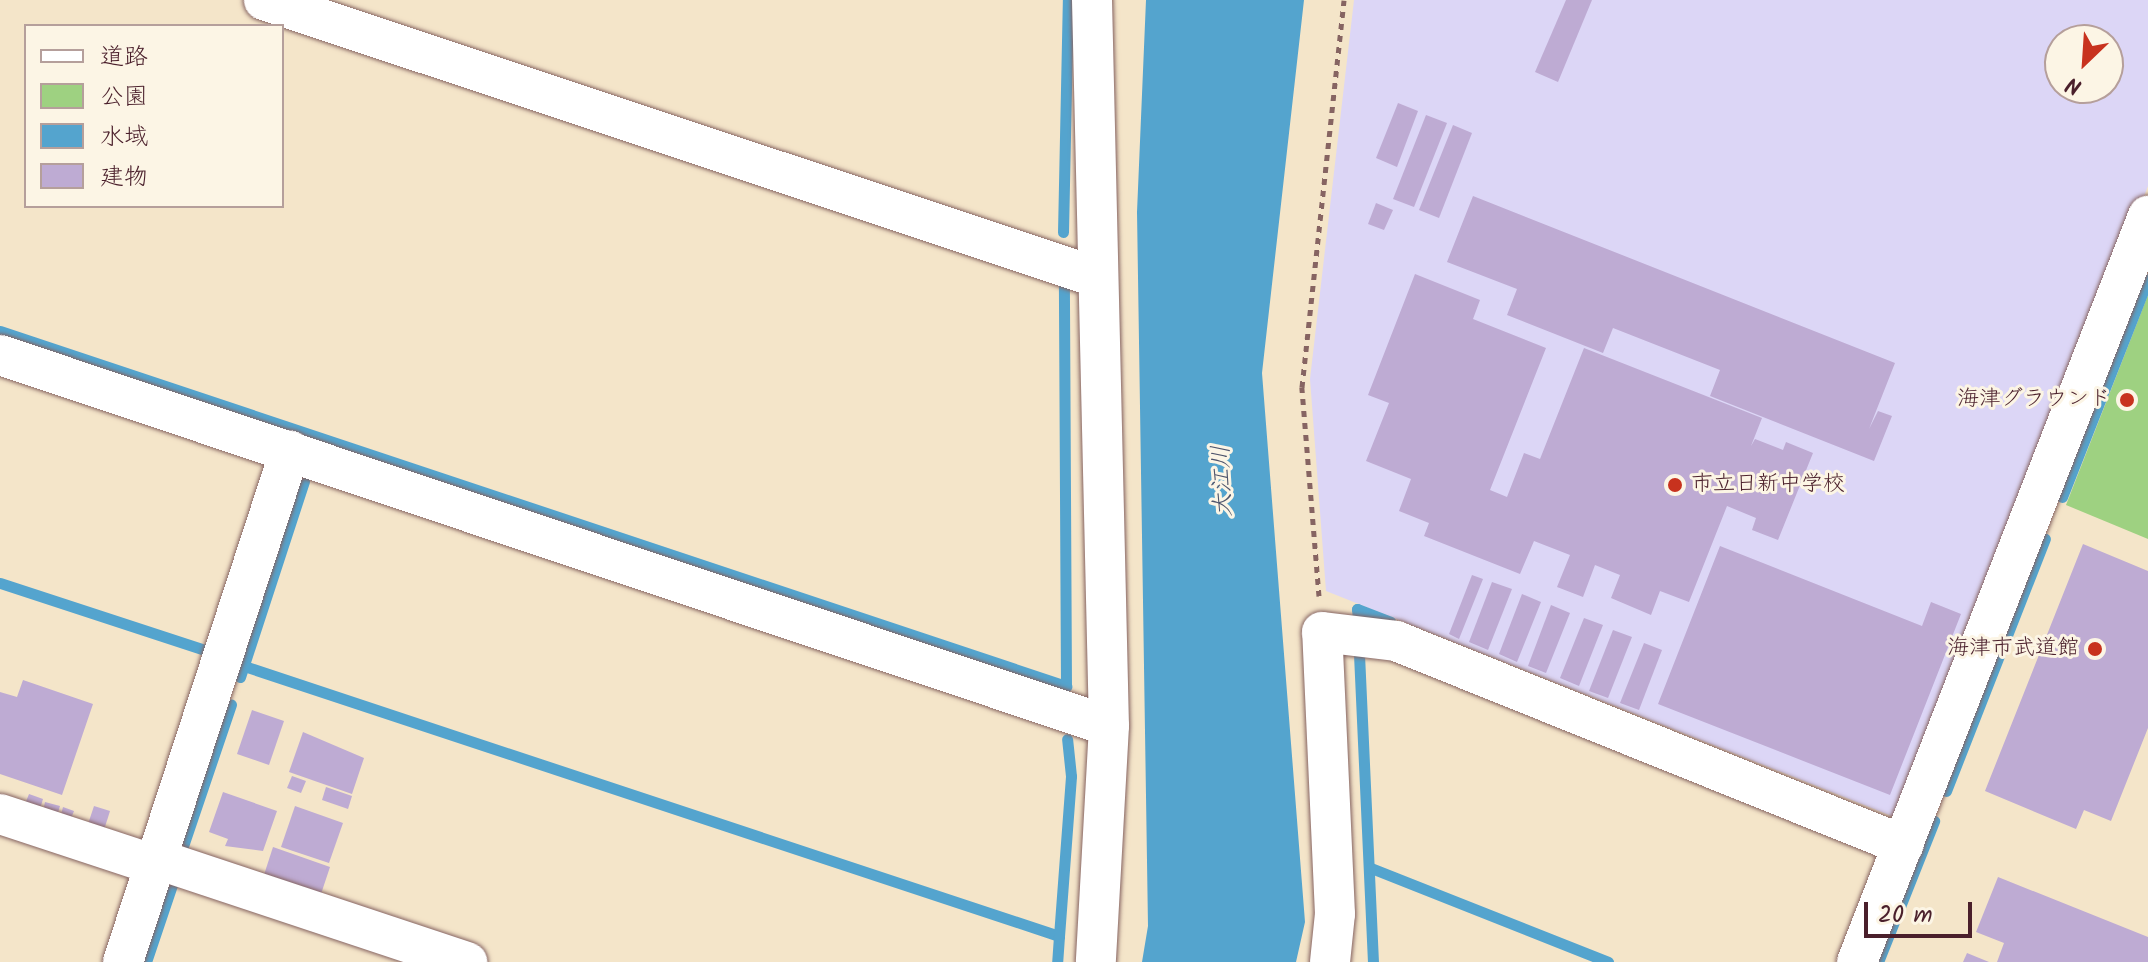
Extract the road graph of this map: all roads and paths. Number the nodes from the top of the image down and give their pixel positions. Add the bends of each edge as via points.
1 (264, 0) edge
2 (1092, 0) edge
3 (1344, 0) edge
4 (2148, 216) edge
5 (1093, 276) junction
6 (0, 355) edge
7 (290, 451) junction
8 (1322, 632) junction
9 (1109, 726) junction
10 (0, 814) edge
11 (1903, 845) junction
12 (156, 862) junction
13 (123, 962) edge
14 (467, 962) edge
15 (1096, 962) edge
16 (1330, 962) edge
17 (1857, 962) edge

1 - 5 street
2 - 5 street
3 - 8 path via 1302,387
4 - 11 street
5 - 9 street
6 - 7 street
7 - 9 street
7 - 12 street
8 - 11 street via 1396,641
8 - 16 street via 1335,914
9 - 15 street
10 - 12 street
11 - 17 street
12 - 13 street
12 - 14 street

